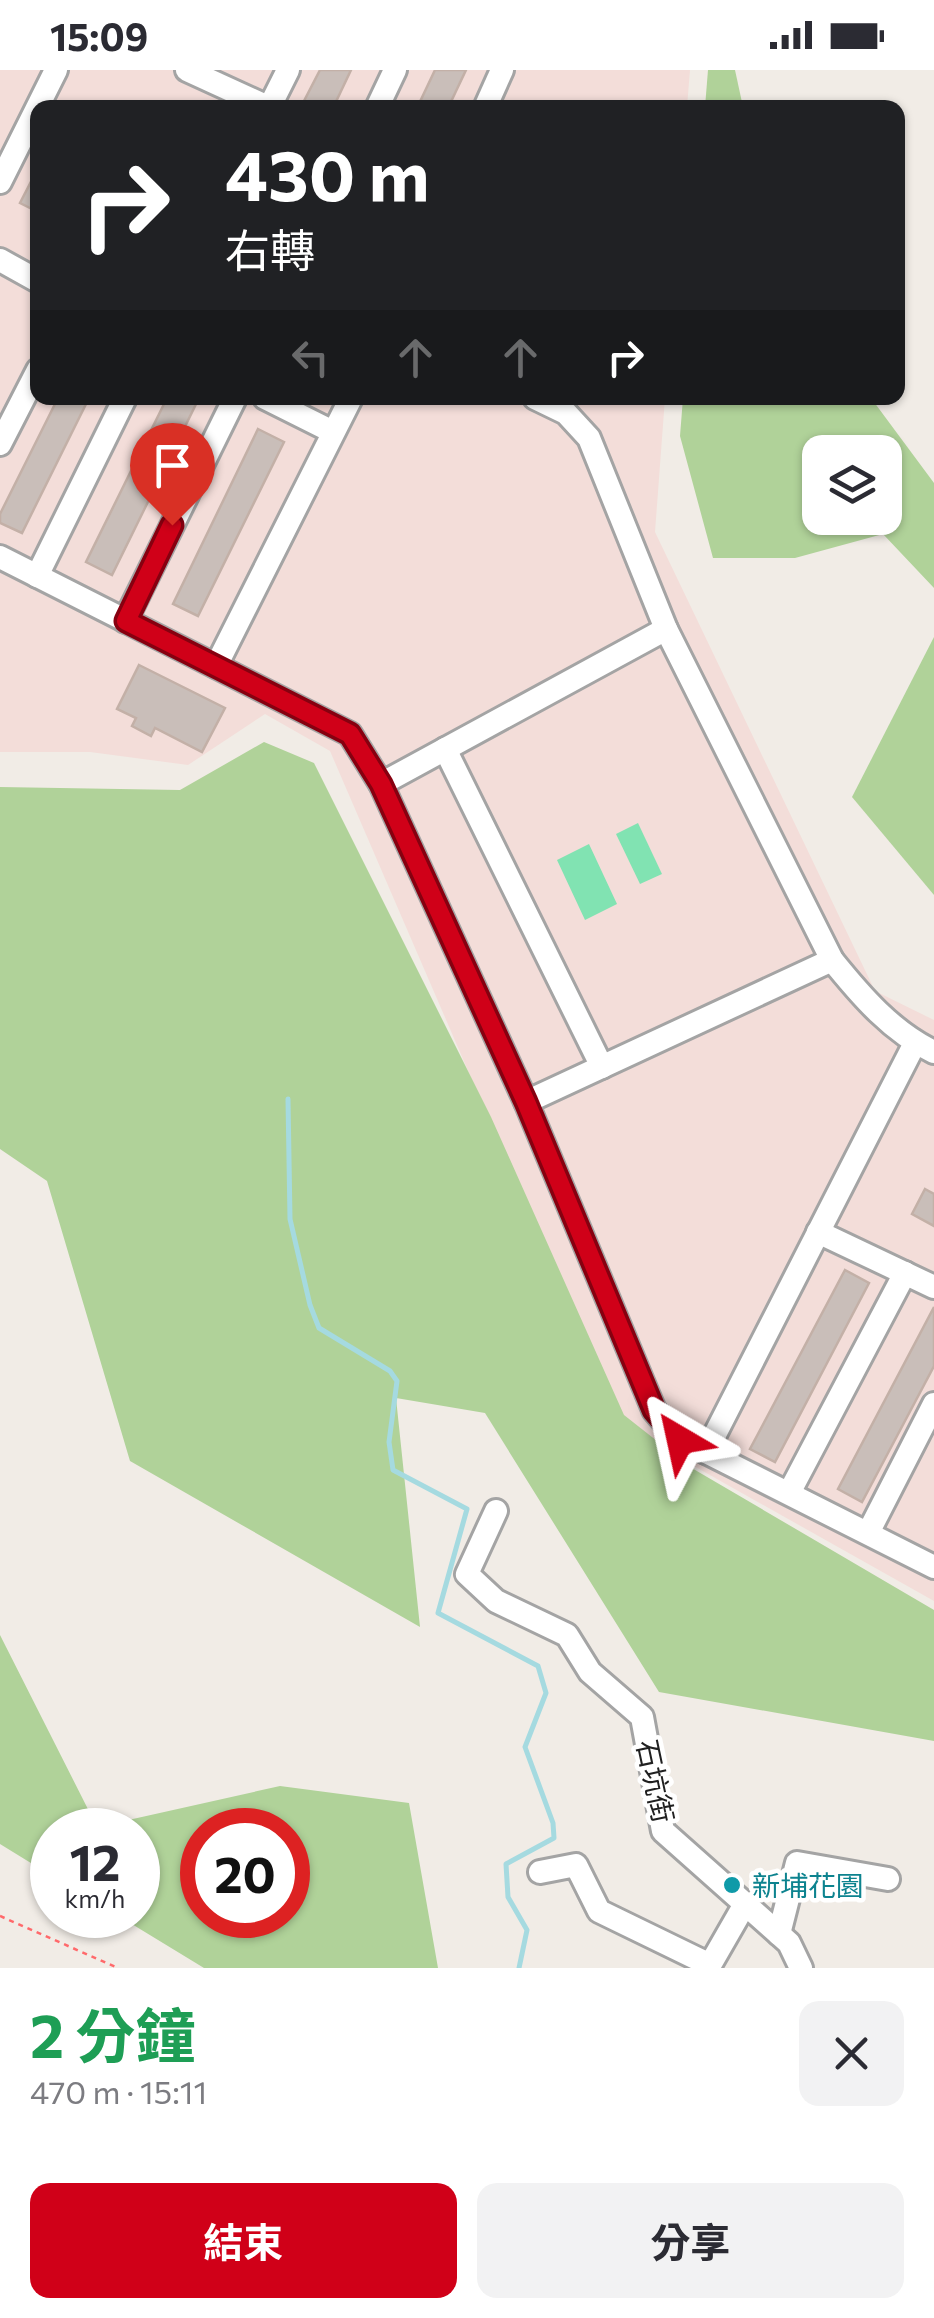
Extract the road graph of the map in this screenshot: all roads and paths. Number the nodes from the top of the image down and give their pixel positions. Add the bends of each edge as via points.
1 (56, 70) edge
2 (188, 70) edge
3 (288, 70) edge
4 (395, 70) edge
5 (502, 70) edge
6 (41, 100) edge
7 (254, 100) edge
8 (273, 100) edge
9 (380, 100) edge
10 (489, 100) edge
11 (30, 122) edge
12 (0, 182) edge
13 (0, 260) edge
14 (30, 276) edge
15 (30, 386) edge
16 (122, 405) edge
17 (232, 405) edge
18 (280, 405) edge
19 (347, 405) edge
20 (549, 405) edge
21 (334, 432) junction
22 (0, 444) edge
23 (0, 558) edge
24 (37, 576) junction
25 (126, 621) junction
26 (666, 629) junction
27 (216, 666) junction
28 (445, 749) junction
29 (381, 784) junction
30 (832, 960) junction
31 (924, 1048) edge
32 (602, 1066) junction
33 (526, 1102) junction
34 (818, 1232) junction
35 (905, 1273) junction
36 (934, 1287) edge
37 (934, 1404) edge
38 (706, 1452) junction
39 (789, 1493) junction
40 (496, 1511) dead end
41 (868, 1533) junction
42 (934, 1567) edge
43 (540, 1872) dead end
44 (888, 1879) dead end
45 (745, 1904) junction
46 (0, 1916) edge
47 (779, 1934) junction
48 (118, 1968) edge
49 (801, 1968) edge

1 - 6 street
2 - 7 street
3 - 8 street
4 - 9 street
5 - 10 street
11 - 12 street
13 - 14 street
15 - 22 street
16 - 24 street
17 - 25 street
18 - 21 street
19 - 21 street
20 - 26 street via 589,438
21 - 27 street
23 - 24 street
24 - 25 street
25 - 27 street
26 - 28 street
26 - 30 street
27 - 29 street via 350,734
28 - 29 street
28 - 32 street
29 - 33 street
30 - 31 street via 866,1002
30 - 32 street
31 - 34 street
32 - 33 street
33 - 38 street via 654,1410 680,1440
34 - 35 street
34 - 38 street
35 - 36 street
35 - 39 street
37 - 41 street
38 - 39 street
39 - 41 street
40 - 45 street, 石坑街 via 467,1574 496,1601 566,1635 590,1672 642,1717 663,1831
41 - 42 street
43 - 45 street via 576,1865 600,1912 710,1966
44 - 47 street via 797,1863
45 - 47 street, 石坑街
46 - 48 path
47 - 49 street, 石坑街

